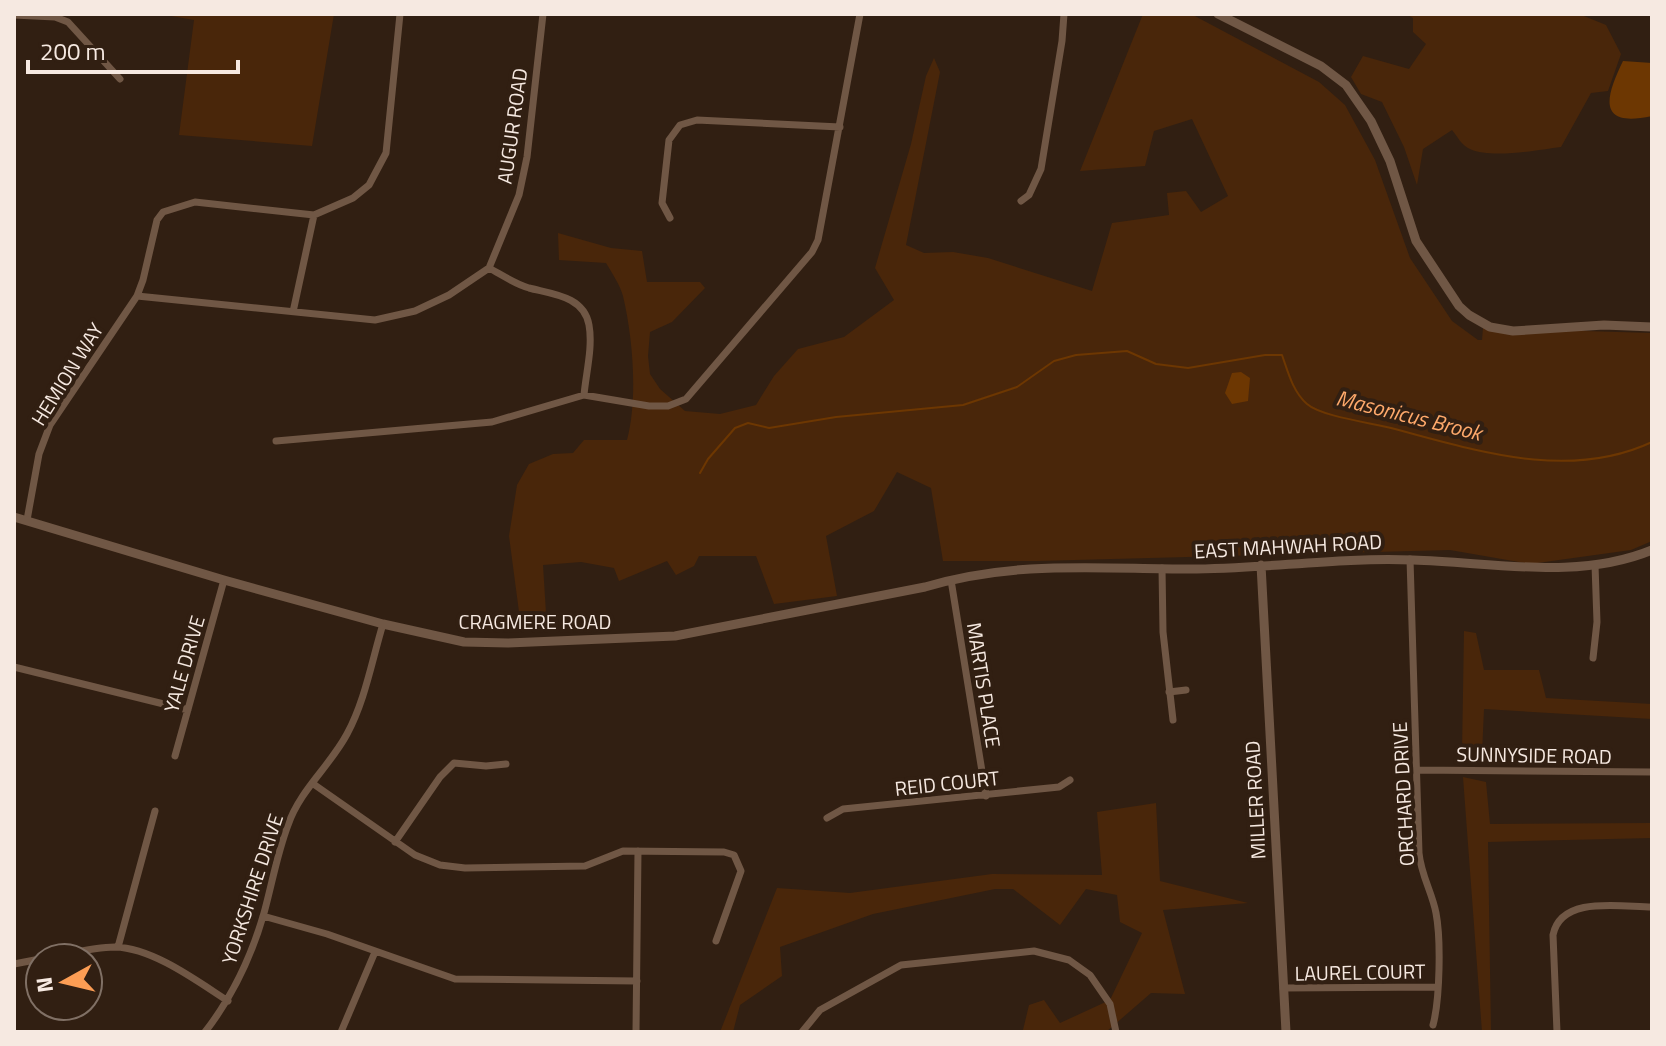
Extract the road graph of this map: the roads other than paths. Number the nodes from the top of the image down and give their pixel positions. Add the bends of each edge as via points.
1 (400, 14) edge
2 (543, 14) edge
3 (860, 14) edge
4 (1064, 14) edge
5 (1218, 14) edge
6 (14, 15) edge
7 (120, 79) dead end
8 (840, 127) junction
9 (1021, 201) dead end
10 (314, 215) junction
11 (670, 218) dead end
12 (489, 268) junction
13 (137, 296) junction
14 (293, 312) junction
15 (1652, 327) edge
16 (584, 395) junction
17 (276, 441) dead end
18 (14, 517) edge
19 (27, 520) junction
20 (1652, 550) edge
21 (1410, 559) junction
22 (1261, 565) junction
23 (1595, 565) junction
24 (1162, 568) junction
25 (224, 580) junction
26 (951, 580) junction
27 (925, 587) joint
28 (383, 624) junction
29 (1593, 658) dead end
30 (14, 667) edge
31 (1186, 690) dead end
32 (1169, 692) junction
33 (188, 710) junction
34 (1173, 720) dead end
35 (175, 756) dead end
36 (506, 764) dead end
37 (1416, 770) junction
38 (1652, 772) edge
39 (1070, 780) dead end
40 (312, 783) junction
41 (986, 796) junction
42 (155, 811) dead end
43 (827, 818) dead end
44 (395, 842) junction
45 (638, 851) junction
46 (1652, 907) edge
47 (263, 916) junction
48 (716, 941) dead end
49 (118, 947) junction
50 (104, 948) edge
51 (375, 952) junction
52 (637, 981) junction
53 (1437, 987) junction
54 (1283, 988) junction
55 (228, 1001) junction
56 (1433, 1025) dead end
57 (205, 1032) edge
58 (341, 1032) edge
59 (636, 1032) edge
60 (802, 1032) edge
61 (1116, 1032) edge
62 (1286, 1032) edge
63 (1557, 1032) edge

1 - 10 street via 386,153 369,185
2 - 12 street, AUGUR ROAD via 519,195
3 - 8 street
4 - 9 street via 1041,169
5 - 15 street via 1321,66 1346,85 1390,161 1416,241 1469,315 1490,327 1513,331
6 - 7 street via 68,22
8 - 11 street via 697,120 680,125 669,140 662,191
8 - 16 street via 812,252 686,399 649,406
10 - 13 street, HEMION WAY via 195,202 163,212
10 - 14 street
12 - 14 street via 415,311 375,320
12 - 16 street via 528,288 570,299 584,311 590,340
13 - 14 street
13 - 19 street, HEMION WAY via 50,425
16 - 17 street via 492,422
18 - 19 street, CRAGMERE ROAD
19 - 25 street, CRAGMERE ROAD
20 - 23 street, EAST MAHWAH ROAD
21 - 22 street, EAST MAHWAH ROAD
21 - 23 street, EAST MAHWAH ROAD
21 - 37 street, ORCHARD DRIVE
22 - 24 street, EAST MAHWAH ROAD
22 - 54 street, MILLER ROAD
23 - 29 street
24 - 26 street, EAST MAHWAH ROAD via 1042,567
24 - 32 street
25 - 28 street, CRAGMERE ROAD
25 - 33 street, YALE DRIVE
26 - 27 street, EAST MAHWAH ROAD
26 - 41 street, MARTIS PLACE
27 - 28 street, CRAGMERE ROAD via 653,638 464,642
28 - 40 street, YORKSHIRE DRIVE via 358,711
30 - 33 street
31 - 32 street
32 - 34 street
33 - 35 street, YALE DRIVE
36 - 44 street via 454,763
37 - 38 street, SUNNYSIDE ROAD
37 - 53 street, ORCHARD DRIVE via 1420,864 1438,925
39 - 41 street, REID COURT via 1059,787
40 - 44 street
40 - 47 street, YORKSHIRE DRIVE via 288,824
41 - 43 street, REID COURT via 843,809
42 - 49 street
44 - 45 street via 440,865 465,868 585,866 623,851
45 - 48 street via 734,855 741,871
45 - 52 street
46 - 63 street via 1580,907 1557,922
47 - 51 street
47 - 55 street, YORKSHIRE DRIVE
49 - 50 street
49 - 55 street via 182,971
51 - 52 street via 455,979
51 - 58 street
52 - 59 street
53 - 54 street, LAUREL COURT
53 - 56 street, ORCHARD DRIVE
54 - 62 street, MILLER ROAD
55 - 57 street, YORKSHIRE DRIVE
60 - 61 street via 820,1010 901,965 1034,951 1069,960 1090,975 1110,1004

